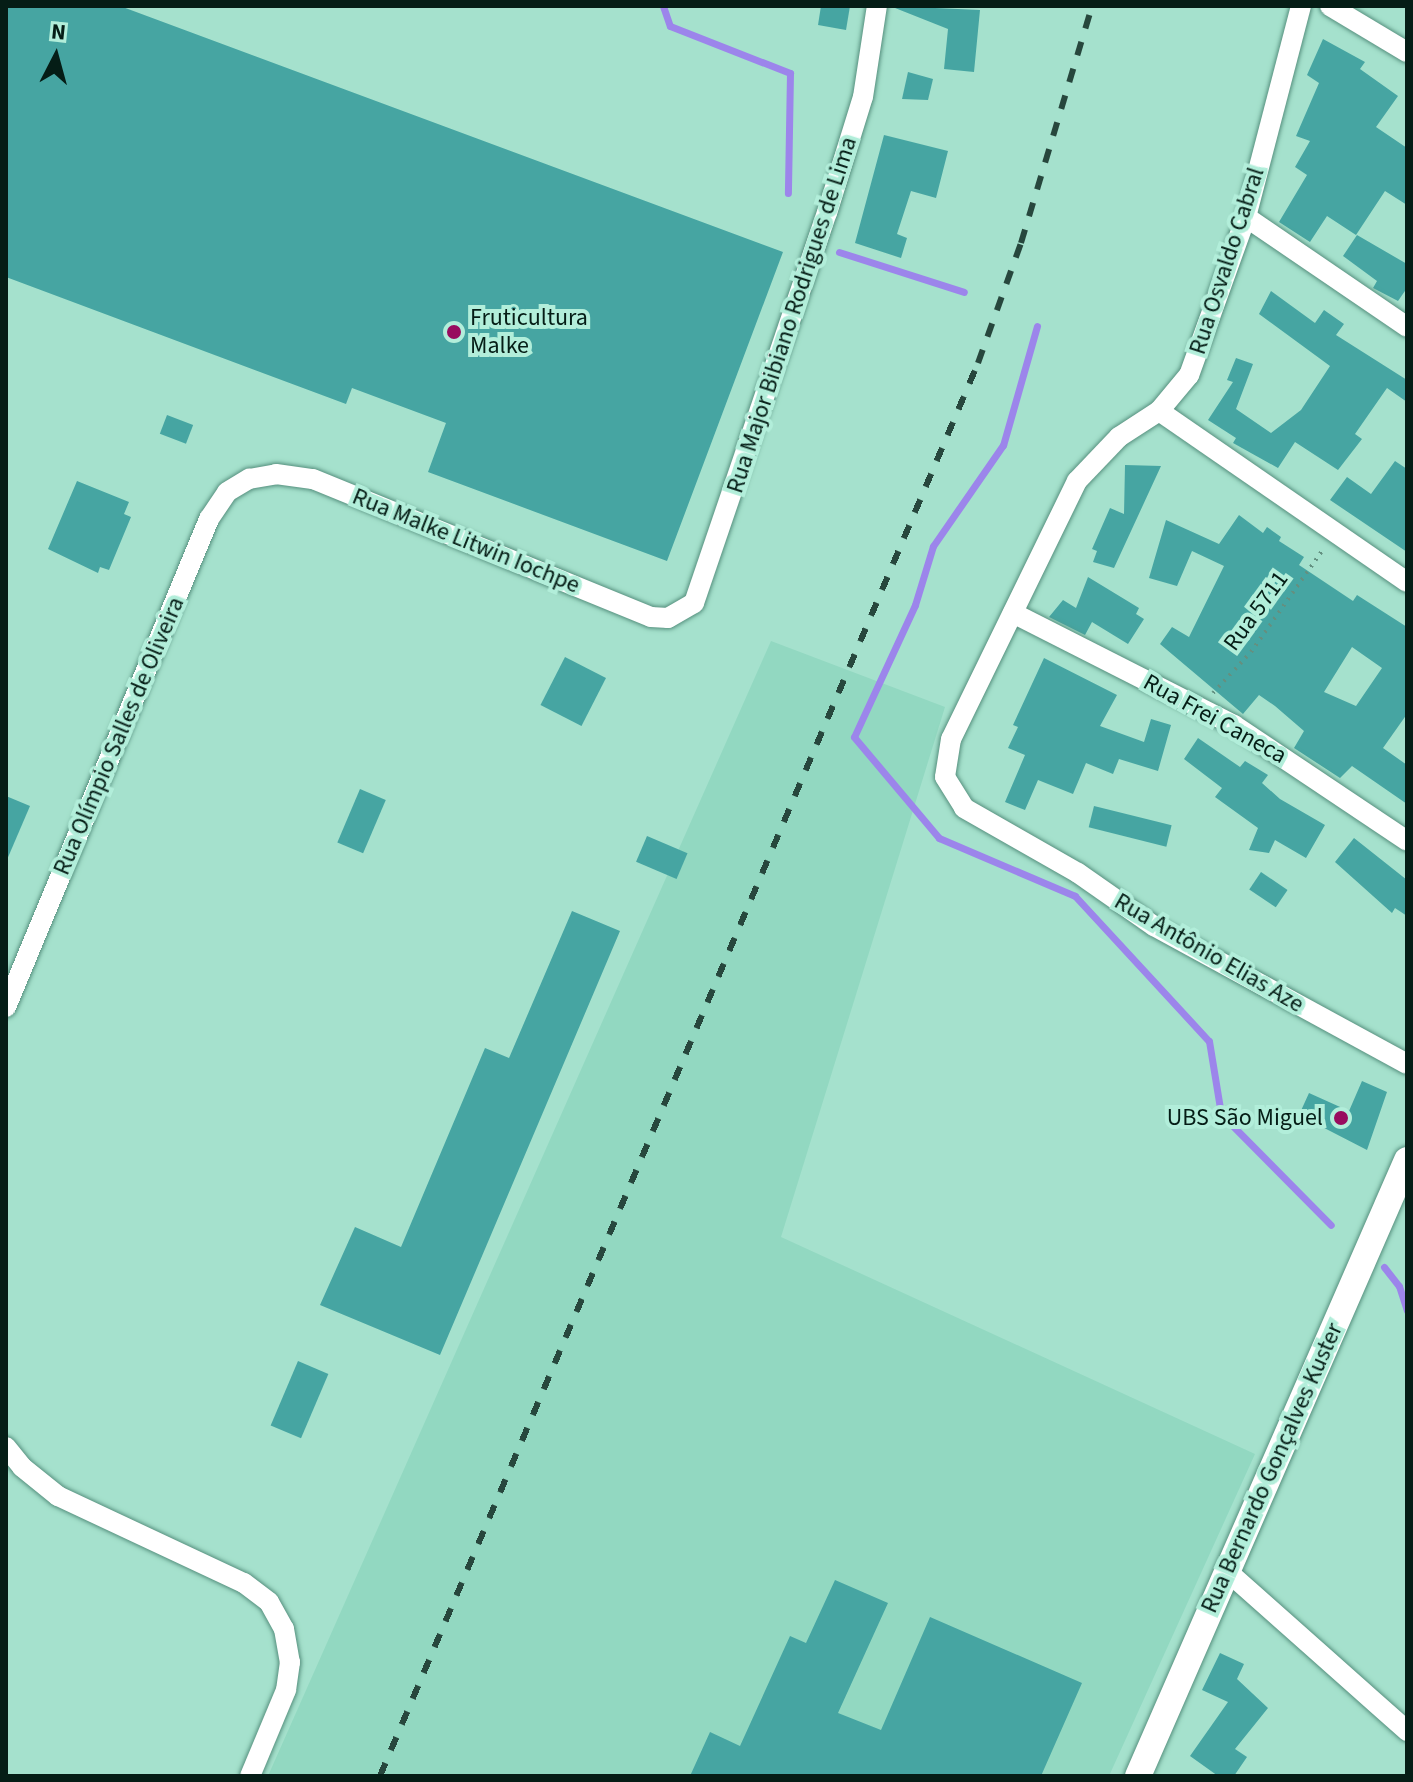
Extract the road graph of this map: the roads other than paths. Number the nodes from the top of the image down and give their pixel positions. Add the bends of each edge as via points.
1 (877, 6) edge
2 (1301, 6) edge
3 (1330, 6) edge
4 (1407, 52) edge
5 (1246, 217) junction
6 (1407, 327) edge
7 (1159, 411) junction
8 (249, 479) joint
9 (1407, 582) edge
10 (1013, 613) junction
11 (682, 614) joint
12 (945, 777) joint
13 (1407, 841) edge
14 (6, 1007) edge
15 (1407, 1064) edge
16 (1407, 1160) edge
17 (6, 1447) edge
18 (1227, 1571) junction
19 (1407, 1731) edge
20 (250, 1776) edge
21 (1138, 1776) edge

1 - 11 street, Rua Major Bibiano Rodrigues de Lima via 863,97 827,213 704,586
2 - 5 street, Rua Osvaldo Cabral
3 - 4 street
5 - 6 street
5 - 7 street, Rua Osvaldo Cabral via 1189,375
7 - 9 street
7 - 10 street, Rua Osvaldo Cabral via 1119,437 1077,481
8 - 11 street, Rua Malke Litwin Iochpe via 276,474 313,479 651,617
8 - 14 street, Rua Olímpio Salles de Oliveira via 227,492 209,519
10 - 12 street, Rua Osvaldo Cabral via 951,739
10 - 13 street, Rua Frei Caneca via 1201,707
12 - 15 street, Rua Antônio Elias Aze via 964,808 1078,873 1154,926
16 - 18 street, Rua Bernardo Gonçalves Kuster
17 - 20 street via 58,1496 244,1583 269,1602 284,1629 290,1662 286,1690
18 - 19 street
18 - 21 street, Rua Bernardo Gonçalves Kuster

